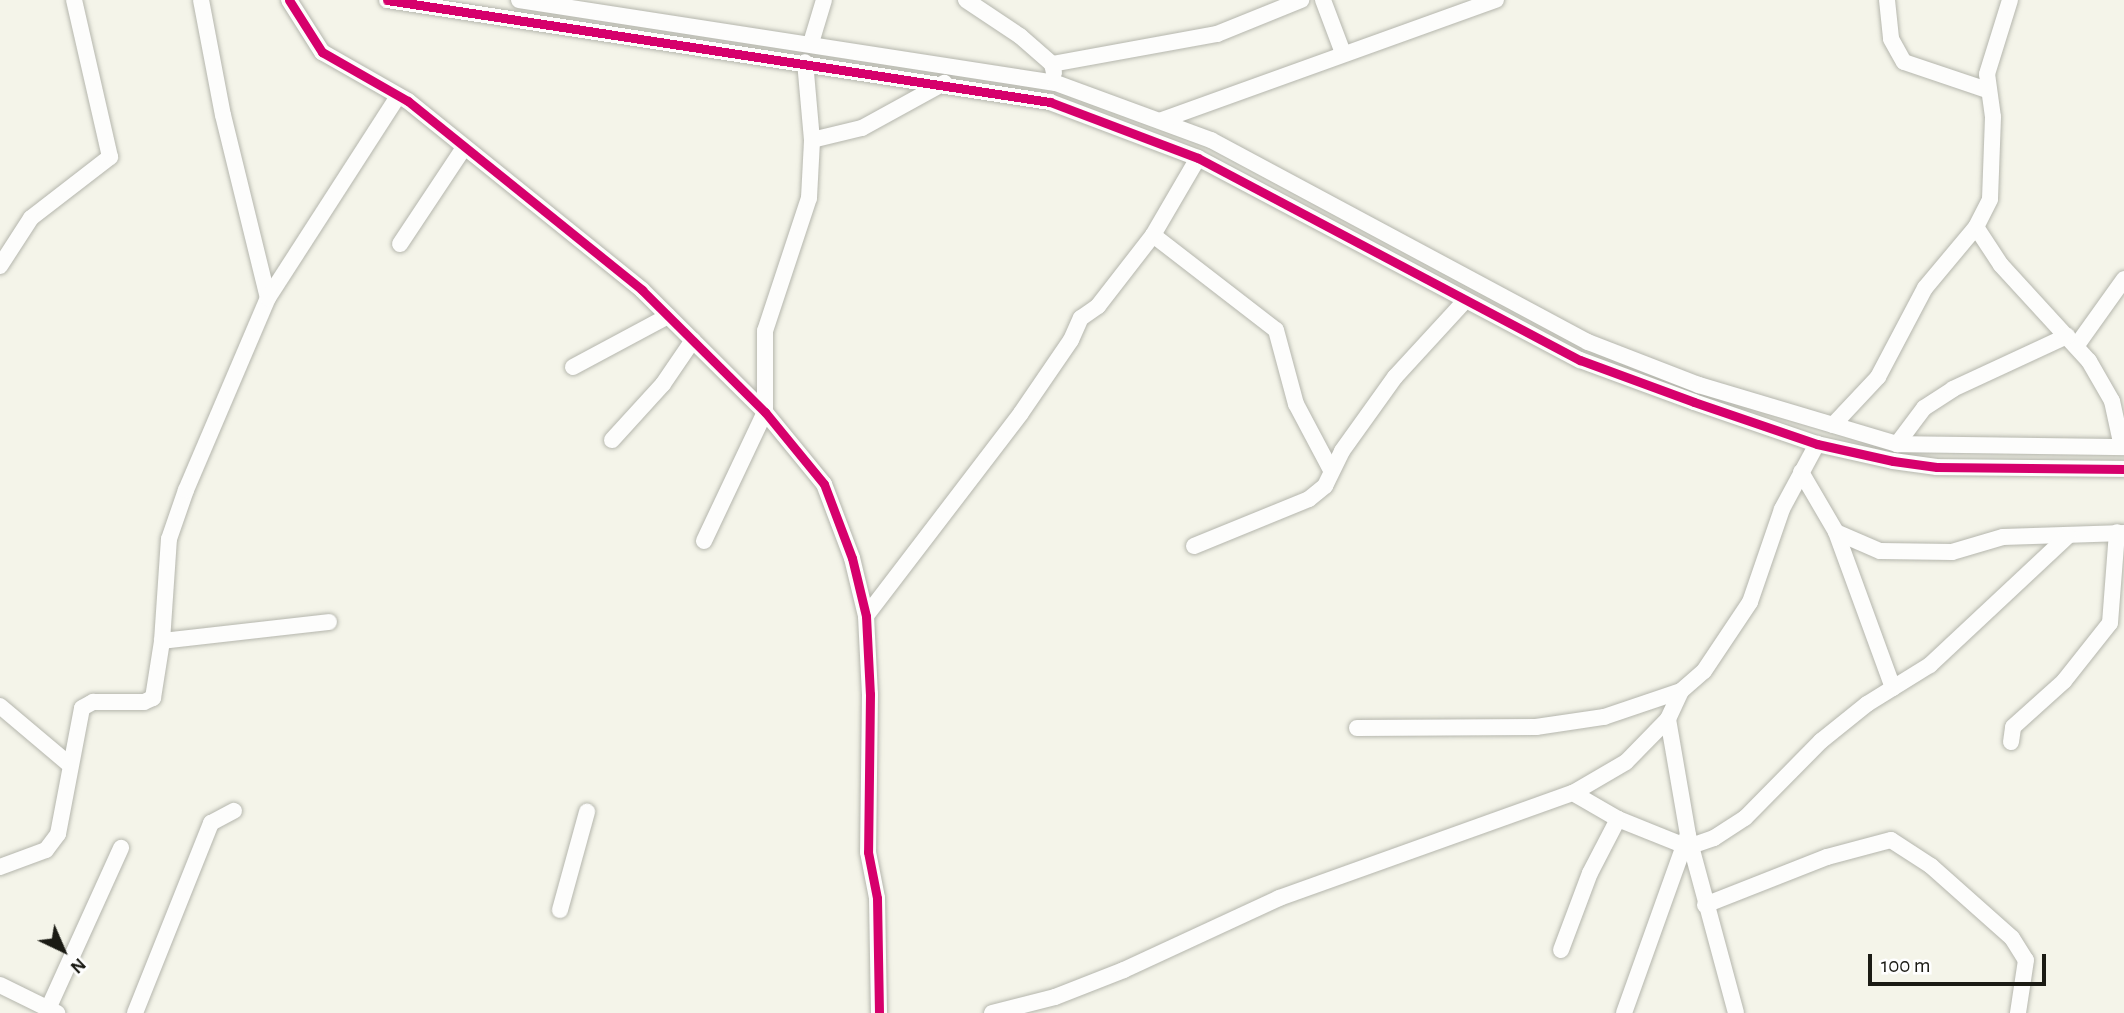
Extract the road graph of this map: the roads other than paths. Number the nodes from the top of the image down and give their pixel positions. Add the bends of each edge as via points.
1 (74, 0) edge
2 (201, 0) edge
3 (289, 0) edge
4 (387, 0) edge
5 (519, 0) edge
6 (824, 0) edge
7 (966, 0) edge
8 (1301, 0) edge
9 (1323, 0) edge
10 (1496, 0) edge
11 (1887, 0) edge
12 (2010, 0) edge
13 (811, 43) junction
14 (1343, 53) junction
15 (805, 62) junction
16 (1052, 64) junction
17 (944, 83) junction
18 (1056, 83) junction
19 (1987, 90) junction
20 (398, 96) junction
21 (1050, 102) junction
22 (1162, 120) junction
23 (812, 140) junction
24 (463, 149) junction
25 (1198, 158) junction
26 (1976, 227) junction
27 (1153, 235) junction
28 (400, 244) dead end
29 (0, 265) edge
30 (2124, 279) edge
31 (268, 298) junction
32 (1465, 301) junction
33 (668, 316) junction
34 (693, 340) junction
35 (2072, 340) junction
36 (573, 367) dead end
37 (765, 412) junction
38 (1833, 425) junction
39 (612, 440) dead end
40 (1817, 444) junction
41 (1897, 444) junction
42 (2123, 447) edge
43 (2124, 469) edge
44 (1331, 470) junction
45 (1801, 472) junction
46 (1836, 532) junction
47 (2120, 532) edge
48 (2068, 536) junction
49 (704, 541) dead end
50 (1194, 546) dead end
51 (2118, 595) edge
52 (866, 616) junction
53 (329, 622) dead end
54 (162, 641) junction
55 (1893, 688) junction
56 (1681, 691) junction
57 (0, 706) edge
58 (1668, 719) junction
59 (1357, 728) dead end
60 (2011, 742) dead end
61 (69, 765) junction
62 (1573, 793) junction
63 (234, 811) dead end
64 (587, 812) dead end
65 (1618, 818) junction
66 (1688, 842) junction
67 (121, 848) dead end
68 (0, 867) edge
69 (1706, 905) junction
70 (560, 909) dead end
71 (1561, 950) dead end
72 (0, 985) edge
73 (52, 1011) edge
74 (135, 1013) edge
75 (879, 1013) edge
76 (992, 1013) edge
77 (1624, 1013) edge
78 (1736, 1013) edge
79 (2018, 1013) edge

1 - 29 street via 110,157 31,218
2 - 31 street via 223,115
3 - 20 street via 322,52
4 - 15 street
5 - 13 street
6 - 13 street
7 - 16 street
8 - 16 street via 1217,34
9 - 14 street
10 - 14 street
11 - 19 street via 1891,39 1904,62
12 - 19 street via 1987,74
13 - 18 street
14 - 22 street
15 - 17 street
15 - 23 street
16 - 18 street
17 - 21 street
17 - 23 street via 862,128
18 - 21 street
18 - 22 street
19 - 26 street via 1993,117 1992,184
20 - 24 street
20 - 31 street
21 - 25 street
22 - 38 street via 1211,140 1588,342 1699,384
23 - 37 street via 809,198 765,331
24 - 28 street
24 - 33 street via 526,194
25 - 27 street
25 - 32 street
26 - 35 street via 2001,265
26 - 38 street via 1924,288 1878,377
27 - 44 street via 1276,330 1296,404
27 - 52 street via 1098,306 1080,318 1071,340 1021,413
30 - 35 street
31 - 54 street via 169,539
32 - 40 street via 1580,360
32 - 44 street via 1395,377
33 - 34 street
33 - 36 street
34 - 37 street
34 - 39 street via 663,384
35 - 41 street via 1953,390 1924,408
35 - 42 street via 2112,401
37 - 49 street
37 - 52 street via 830,496
38 - 41 street
40 - 43 street via 1937,467
40 - 45 street
41 - 42 street
44 - 50 street via 1325,486 1309,499
45 - 46 street
45 - 56 street via 1782,509 1750,602 1704,671
46 - 48 street via 1880,551 1952,552 2003,537
46 - 55 street
47 - 48 street
47 - 51 street
48 - 55 street via 1930,665
51 - 60 street via 2110,623 2064,681 2013,727
52 - 75 street via 868,852 877,898
53 - 54 street
54 - 61 street via 153,698 87,703
55 - 66 street via 1821,741 1731,829
56 - 58 street
56 - 59 street via 1604,716 1536,727
57 - 61 street
58 - 62 street via 1626,762
58 - 66 street
61 - 68 street via 52,844
62 - 65 street
62 - 76 street via 1279,898 1066,992
63 - 74 street via 211,823
64 - 70 street
65 - 66 street
65 - 71 street via 1590,873
66 - 69 street
66 - 77 street
67 - 73 street
69 - 78 street
69 - 79 street via 1827,857 1891,840 1931,866 2012,939 2026,960
72 - 73 street

